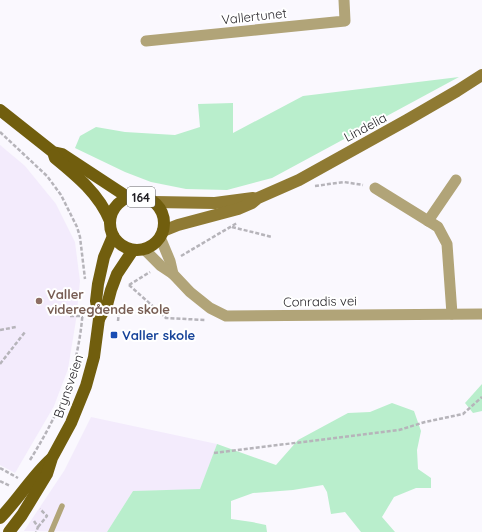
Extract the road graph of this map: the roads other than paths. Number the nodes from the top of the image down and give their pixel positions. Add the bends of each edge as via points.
1 (344, 0) edge
2 (146, 41) dead end
3 (482, 75) edge
4 (0, 110) edge
5 (53, 152) junction
6 (456, 180) dead end
7 (375, 188) road end
8 (129, 198) junction
9 (258, 198) junction
10 (154, 202) junction
11 (110, 221) junction
12 (428, 221) junction
13 (161, 234) junction
14 (113, 236) junction
15 (138, 249) junction
16 (173, 274) junction
17 (452, 314) junction
18 (482, 314) edge
19 (99, 319) junction
20 (52, 458) junction
21 (62, 506) dead end
22 (0, 518) edge
23 (9, 532) edge
24 (51, 532) edge

1 - 2 street, Vallertunet via 345,21
3 - 9 main road, Lindelia via 299,180
4 - 5 main road, 164
5 - 8 main road, 164 via 62,154
5 - 11 main road, 164 via 55,158 98,198
6 - 12 street
7 - 12 street
8 - 10 main road, 164 via 138,196
8 - 11 main road, 164 via 116,206
9 - 10 main road, Lindelia via 215,203
9 - 13 main road, Lindelia via 238,209 178,225
10 - 13 main road, 164 via 163,216
11 - 14 main road, 164
12 - 17 street via 438,227 447,244
13 - 15 main road via 153,245
13 - 16 street, Conradis vei
14 - 15 main road via 125,247
14 - 19 main road, Brynsveien via 104,257 98,284 96,301
15 - 16 street, Conradis vei
15 - 19 main road, Brynsveien via 117,274 107,305
16 - 17 street, Conradis vei via 210,308 226,316
17 - 18 street, Conradis vei
19 - 20 main road, Brynsveien via 94,357 86,386 71,423
20 - 22 main road, Brynsveien
20 - 23 main road, Brynsveien via 40,487
21 - 24 lane

